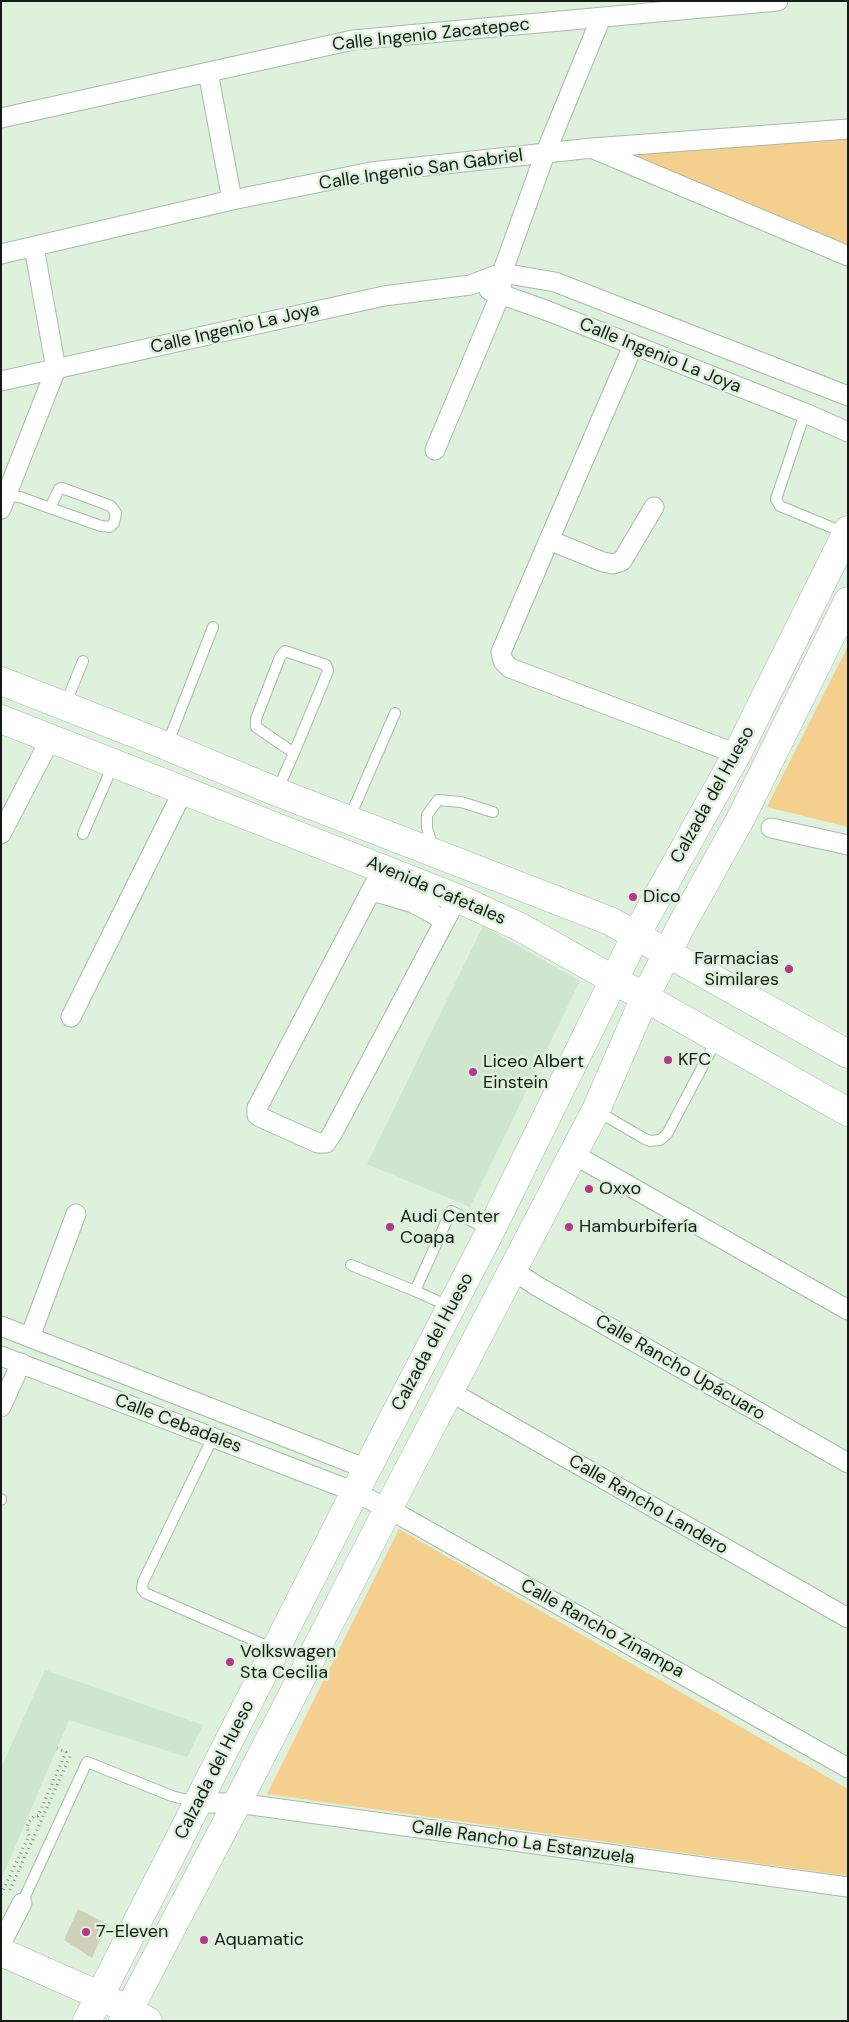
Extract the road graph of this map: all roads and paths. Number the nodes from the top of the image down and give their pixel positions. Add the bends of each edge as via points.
1 (778, 1) edge
2 (601, 18) junction
3 (208, 72) junction
4 (1, 118) edge
5 (848, 129) edge
6 (592, 148) junction
7 (545, 154) junction
8 (232, 200) junction
9 (34, 247) junction
10 (1, 254) edge
11 (848, 256) edge
12 (502, 273) junction
13 (470, 285) junction
14 (501, 293) junction
15 (633, 346) junction
16 (56, 369) junction
17 (1, 382) edge
18 (848, 396) edge
19 (805, 413) junction
20 (848, 432) edge
21 (435, 450) dead end
22 (4, 503) edge
23 (654, 507) dead end
24 (50, 508) junction
25 (847, 532) edge
26 (548, 540) junction
27 (848, 601) edge
28 (213, 627) dead end
29 (83, 661) dead end
30 (1, 682) edge
31 (65, 706) junction
32 (394, 713) dead end
33 (1, 719) edge
34 (51, 738) junction
35 (167, 746) junction
36 (294, 753) junction
37 (737, 754) junction
38 (115, 762) junction
39 (184, 789) junction
40 (277, 792) junction
41 (493, 812) dead end
42 (349, 819) junction
43 (771, 828) dead end
44 (1, 834) edge
45 (84, 834) dead end
46 (848, 845) edge
47 (442, 856) junction
48 (377, 880) junction
49 (450, 911) junction
50 (636, 936) junction
51 (667, 953) junction
52 (614, 980) junction
53 (644, 997) junction
54 (71, 1018) dead end
55 (718, 1038) junction
56 (848, 1054) edge
57 (596, 1110) junction
58 (848, 1112) edge
59 (573, 1154) junction
60 (76, 1214) dead end
61 (491, 1230) junction
62 (351, 1265) dead end
63 (513, 1270) junction
64 (415, 1290) junction
65 (451, 1307) junction
66 (848, 1310) edge
67 (1, 1326) edge
68 (30, 1337) junction
69 (1, 1356) edge
70 (21, 1363) junction
71 (449, 1391) junction
72 (1, 1407) edge
73 (272, 1432) junction
74 (213, 1437) junction
75 (262, 1456) junction
76 (848, 1463) edge
77 (360, 1481) junction
78 (388, 1509) junction
79 (848, 1618) edge
80 (275, 1650) junction
81 (57, 1748) dead end
82 (66, 1752) junction
83 (71, 1754) junction
84 (76, 1756) dead end
85 (848, 1768) edge
86 (198, 1803) junction
87 (238, 1803) junction
88 (848, 1887) edge
89 (1, 1894) edge
90 (14, 1900) junction
91 (1, 1944) edge
92 (1, 1952) edge
93 (101, 1996) junction
94 (133, 2017) edge
95 (87, 2021) edge

1 - 2 street, Calle Ingenio Zacatepec
2 - 3 street, Calle Ingenio Zacatepec via 353,40
2 - 7 street
3 - 4 street, Calle Ingenio Zacatepec
3 - 8 street
5 - 6 street, Calle Ingenio San Gabriel
6 - 7 street, Calle Ingenio San Gabriel
6 - 11 street
7 - 8 street, Calle Ingenio San Gabriel via 371,172
7 - 12 street
8 - 9 street, Calle Ingenio San Gabriel
9 - 10 street, Calle Ingenio San Gabriel
9 - 16 street
12 - 13 street, Calle Ingenio La Joya
12 - 14 street
12 - 18 street, Calle Ingenio La Joya via 555,282
13 - 14 street, Calle Ingenio La Joya
13 - 16 street, Calle Ingenio La Joya via 384,296
14 - 15 street, Calle Ingenio La Joya
14 - 21 street
15 - 19 street, Calle Ingenio La Joya
15 - 26 street
16 - 17 street, Calle Ingenio La Joya
16 - 22 street
19 - 20 street, Calle Ingenio La Joya
19 - 25 lane via 776,499 780,506
22 - 24 lane via 20,497
23 - 26 street via 622,561 603,562
24 - 24 lane via 62,488 111,506 116,513 110,527
25 - 37 main road, Calzada del Hueso
26 - 37 street via 501,652 503,662 510,668
27 - 51 main road, Calzada del Hueso via 742,816
28 - 35 lane
29 - 31 lane
30 - 31 main road, Avenida Cafetales
31 - 35 main road, Avenida Cafetales
32 - 42 lane
33 - 34 main road, Avenida Cafetales
34 - 38 main road, Avenida Cafetales
34 - 44 street
35 - 40 main road, Avenida Cafetales
36 - 36 lane via 256,727 256,719 285,650 326,665 328,671
36 - 40 lane
37 - 50 main road, Calzada del Hueso
38 - 39 main road, Avenida Cafetales
38 - 45 lane
39 - 48 main road, Avenida Cafetales
39 - 54 street
40 - 42 main road, Avenida Cafetales
41 - 47 lane via 461,802 438,800 427,815 427,828 431,841
42 - 47 main road, Avenida Cafetales
43 - 46 street
47 - 50 main road, Avenida Cafetales via 610,921
48 - 49 main road, Avenida Cafetales
48 - 49 street via 257,1108 257,1115 262,1118 318,1143 326,1143 332,1134
49 - 52 main road, Avenida Cafetales via 520,927
50 - 51 main road, Avenida Cafetales
50 - 52 main road, Calzada del Hueso
51 - 53 main road, Calzada del Hueso
51 - 56 main road, Avenida Cafetales
52 - 53 main road, Avenida Cafetales
52 - 61 main road, Calzada del Hueso
53 - 55 main road, Avenida Cafetales
53 - 57 main road, Calzada del Hueso
55 - 57 lane via 667,1134 660,1140 645,1139
55 - 58 main road, Avenida Cafetales
57 - 59 main road, Calzada del Hueso
59 - 63 main road, Calzada del Hueso
59 - 66 street
60 - 68 street
61 - 64 lane via 451,1211
61 - 65 main road, Calzada del Hueso
62 - 64 lane
63 - 71 main road, Calzada del Hueso
63 - 76 street, Calle Rancho Upácuaro
64 - 65 lane
65 - 77 main road, Calzada del Hueso
67 - 68 street
68 - 73 street
69 - 70 street, Calle Cebadales
70 - 72 street
70 - 74 street, Calle Cebadales
71 - 78 main road, Calzada del Hueso
71 - 79 street, Calle Rancho Landero
73 - 75 street
73 - 77 street
74 - 75 street, Calle Cebadales
74 - 80 lane via 142,1588 145,1593
75 - 77 street, Calle Cebadales
77 - 78 street, Calle Rancho Zinampa
77 - 80 main road, Calzada del Hueso
78 - 85 street, Calle Rancho Zinampa
78 - 87 main road, Calzada del Hueso
80 - 86 main road, Calzada del Hueso
81 - 82 path
82 - 83 path
82 - 89 path via 38,1816 28,1823 29,1836
83 - 84 path
83 - 90 path
86 - 87 street, Calle Rancho La Estanzuela
86 - 90 lane via 87,1762
86 - 93 main road, Calzada del Hueso
87 - 88 street, Calle Rancho La Estanzuela
87 - 94 main road, Calzada del Hueso
90 - 91 street
92 - 93 main road
93 - 94 main road
93 - 95 main road, Calzada del Hueso

